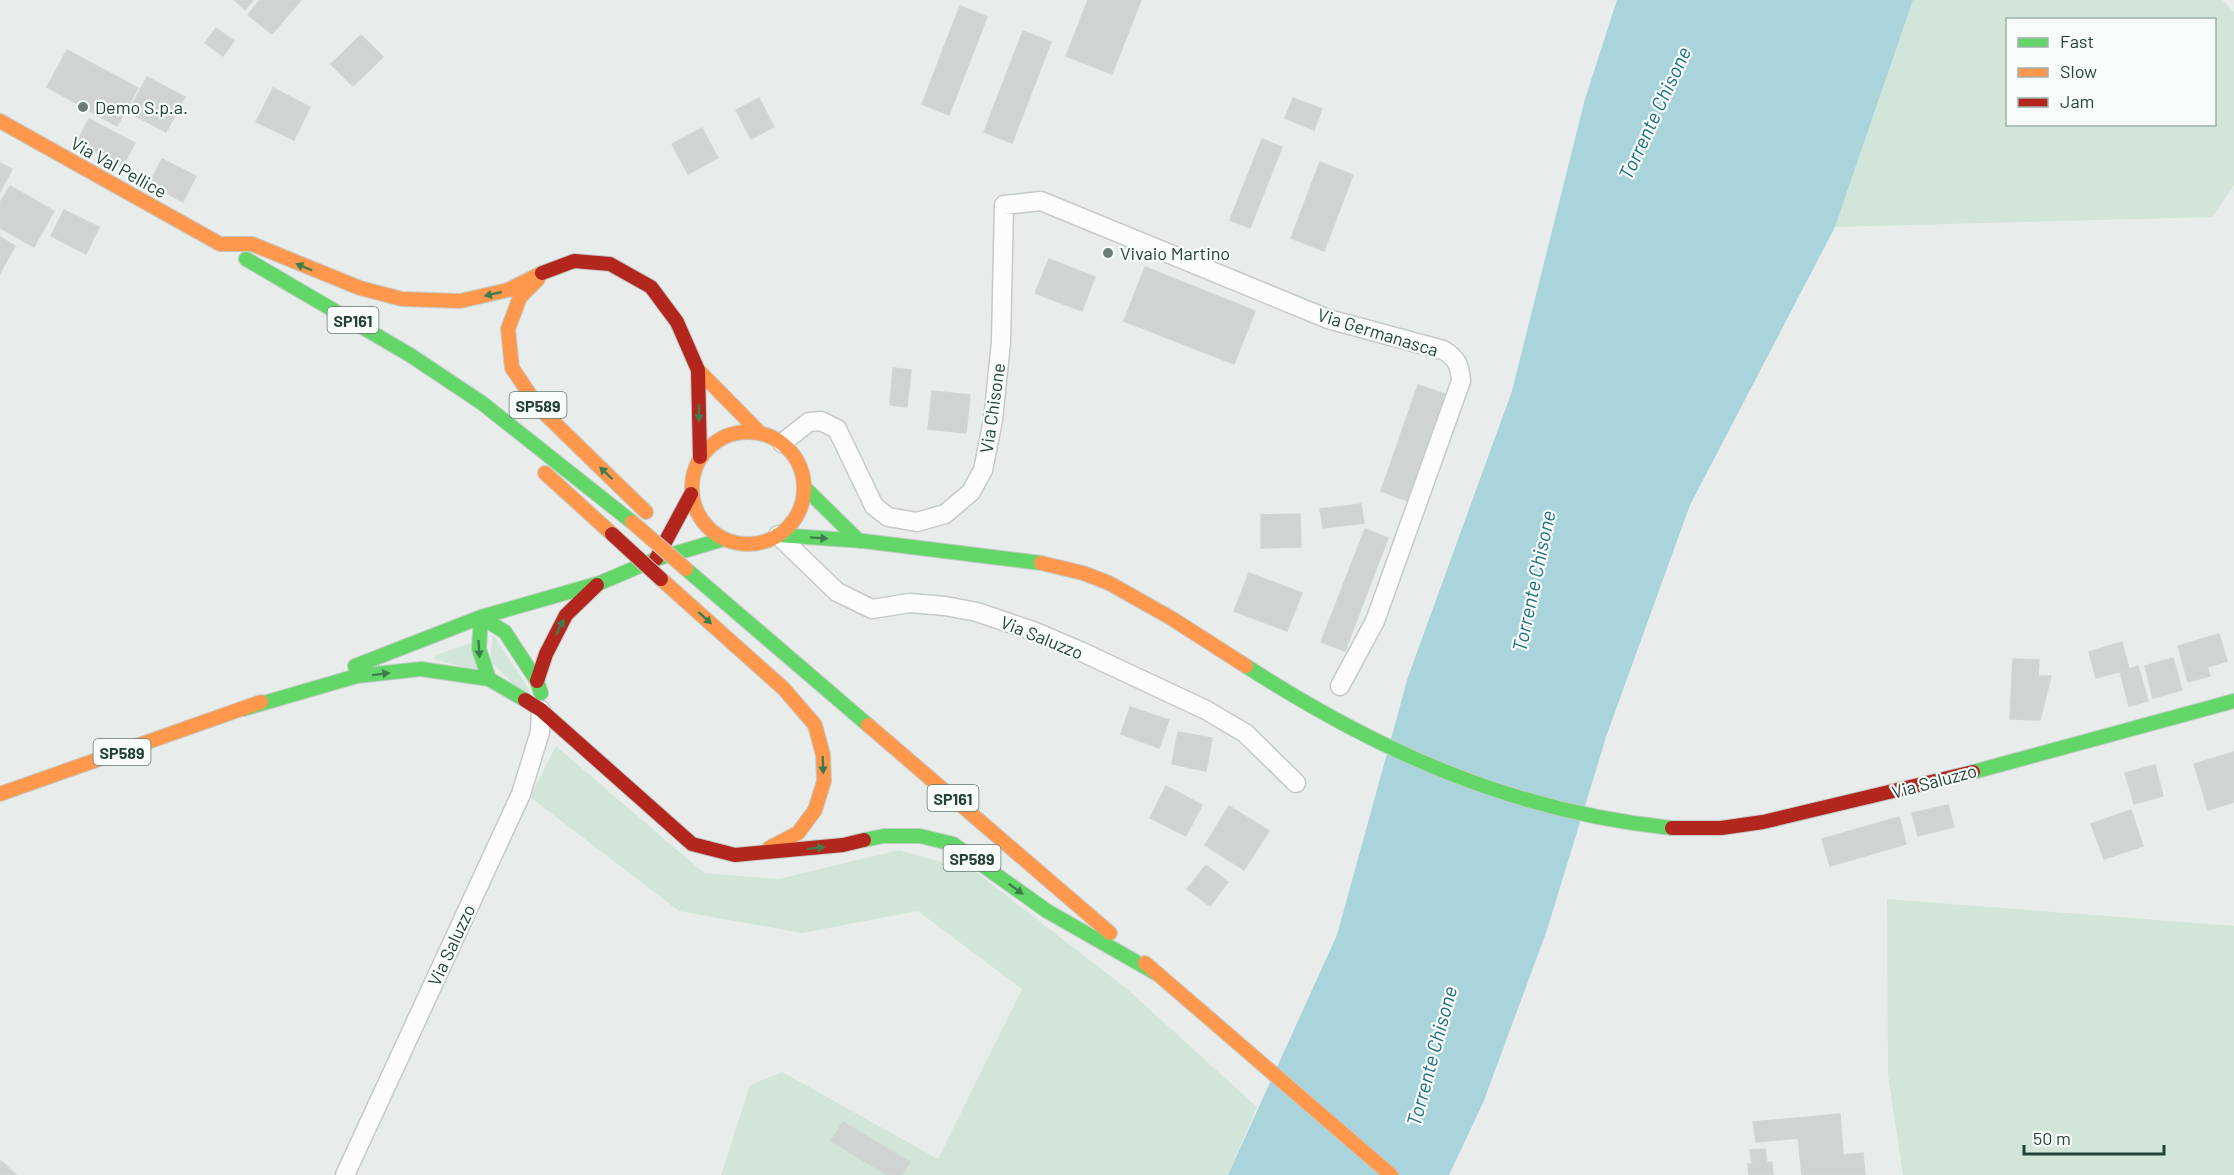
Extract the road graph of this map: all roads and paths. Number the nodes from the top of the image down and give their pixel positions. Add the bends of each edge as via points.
1 (0, 121) edge
2 (1004, 206) joint
3 (220, 244) junction
4 (546, 271) junction
5 (698, 370) junction
6 (482, 403) junction
7 (759, 432) junction
8 (782, 443) junction
9 (522, 452) dead end
10 (700, 457) junction
11 (539, 467) dead end
12 (804, 487) junction
13 (691, 494) junction
14 (778, 536) junction
15 (724, 539) junction
16 (859, 541) junction
17 (656, 559) junction
18 (692, 565) junction
19 (600, 582) junction
20 (481, 617) junction
21 (489, 679) junction
22 (537, 681) junction
23 (1340, 686) dead end
24 (2234, 701) edge
25 (243, 709) junction
26 (541, 710) junction
27 (1296, 783) dead end
28 (0, 794) edge
29 (758, 854) junction
30 (1159, 975) junction
31 (345, 1175) edge
32 (1391, 1175) edge

1 - 3 main road, Via Val Pellice / SP161
2 - 8 street, Via Chisone via 993,420 983,470 971,492 945,514 917,522 888,517 874,506 837,429 821,421 809,422
2 - 23 street, Via Germanasca via 1041,201 1328,319 1443,350 1456,360 1461,381 1375,621
4 -> 3 main road via 508,290 460,301 402,300 360,288 252,244
3 - 6 main road, SP161 via 332,308
4 - 5 main road, SP589 via 574,261 610,264 651,287 678,322
18 -> 4 main road, SP589 via 648,514 540,408 512,368 508,329 520,297
5 - 7 main road, SP589
5 -> 10 main road, SP589
6 - 9 main road, SP589
6 - 18 main road, SP161, bridge
7 - 8 main road, SP589
7 - 10 main road, SP589 via 725,435
8 - 12 main road, SP589 via 794,455
10 - 13 main road, SP589 via 692,475
11 -> 29 main road, SP589, bridge via 784,689 815,725 823,755 824,781 815,810 798,833
12 - 14 main road via 801,506 792,523
12 - 16 main road
13 - 15 main road via 697,513 708,528
13 - 17 main road, SP589
14 - 15 main road, SP589 via 761,543 742,544
14 -> 16 main road, Via Saluzzo
14 - 27 street, Via Saluzzo via 837,592 872,609 910,603 976,612 1033,631 1198,706 1245,733
15 - 17 main road, SP589
16 - 24 main road, Via Saluzzo via 1052,565 1100,578 1175,620 1340,724 1436,768 1505,793 1569,812 1630,824 1705,829 1783,818 1900,791
17 - 19 main road, SP589
18 - 30 main road, SP161 via 746,620
19 - 20 main road, SP589
22 -> 19 main road via 566,615
20 -> 21 main road via 477,644
20 - 22 main road via 505,632
20 - 25 main road, SP589
25 -> 21 main road, SP589 via 357,676 421,669
21 - 26 main road, SP589
22 - 26 main road
25 - 28 main road, SP589
26 - 29 main road, SP589 via 693,844 735,855
26 - 31 street, Via Saluzzo via 540,732 520,794
29 -> 30 main road, SP589 via 884,836 920,836 953,844 1047,911
30 - 32 main road, SP161

